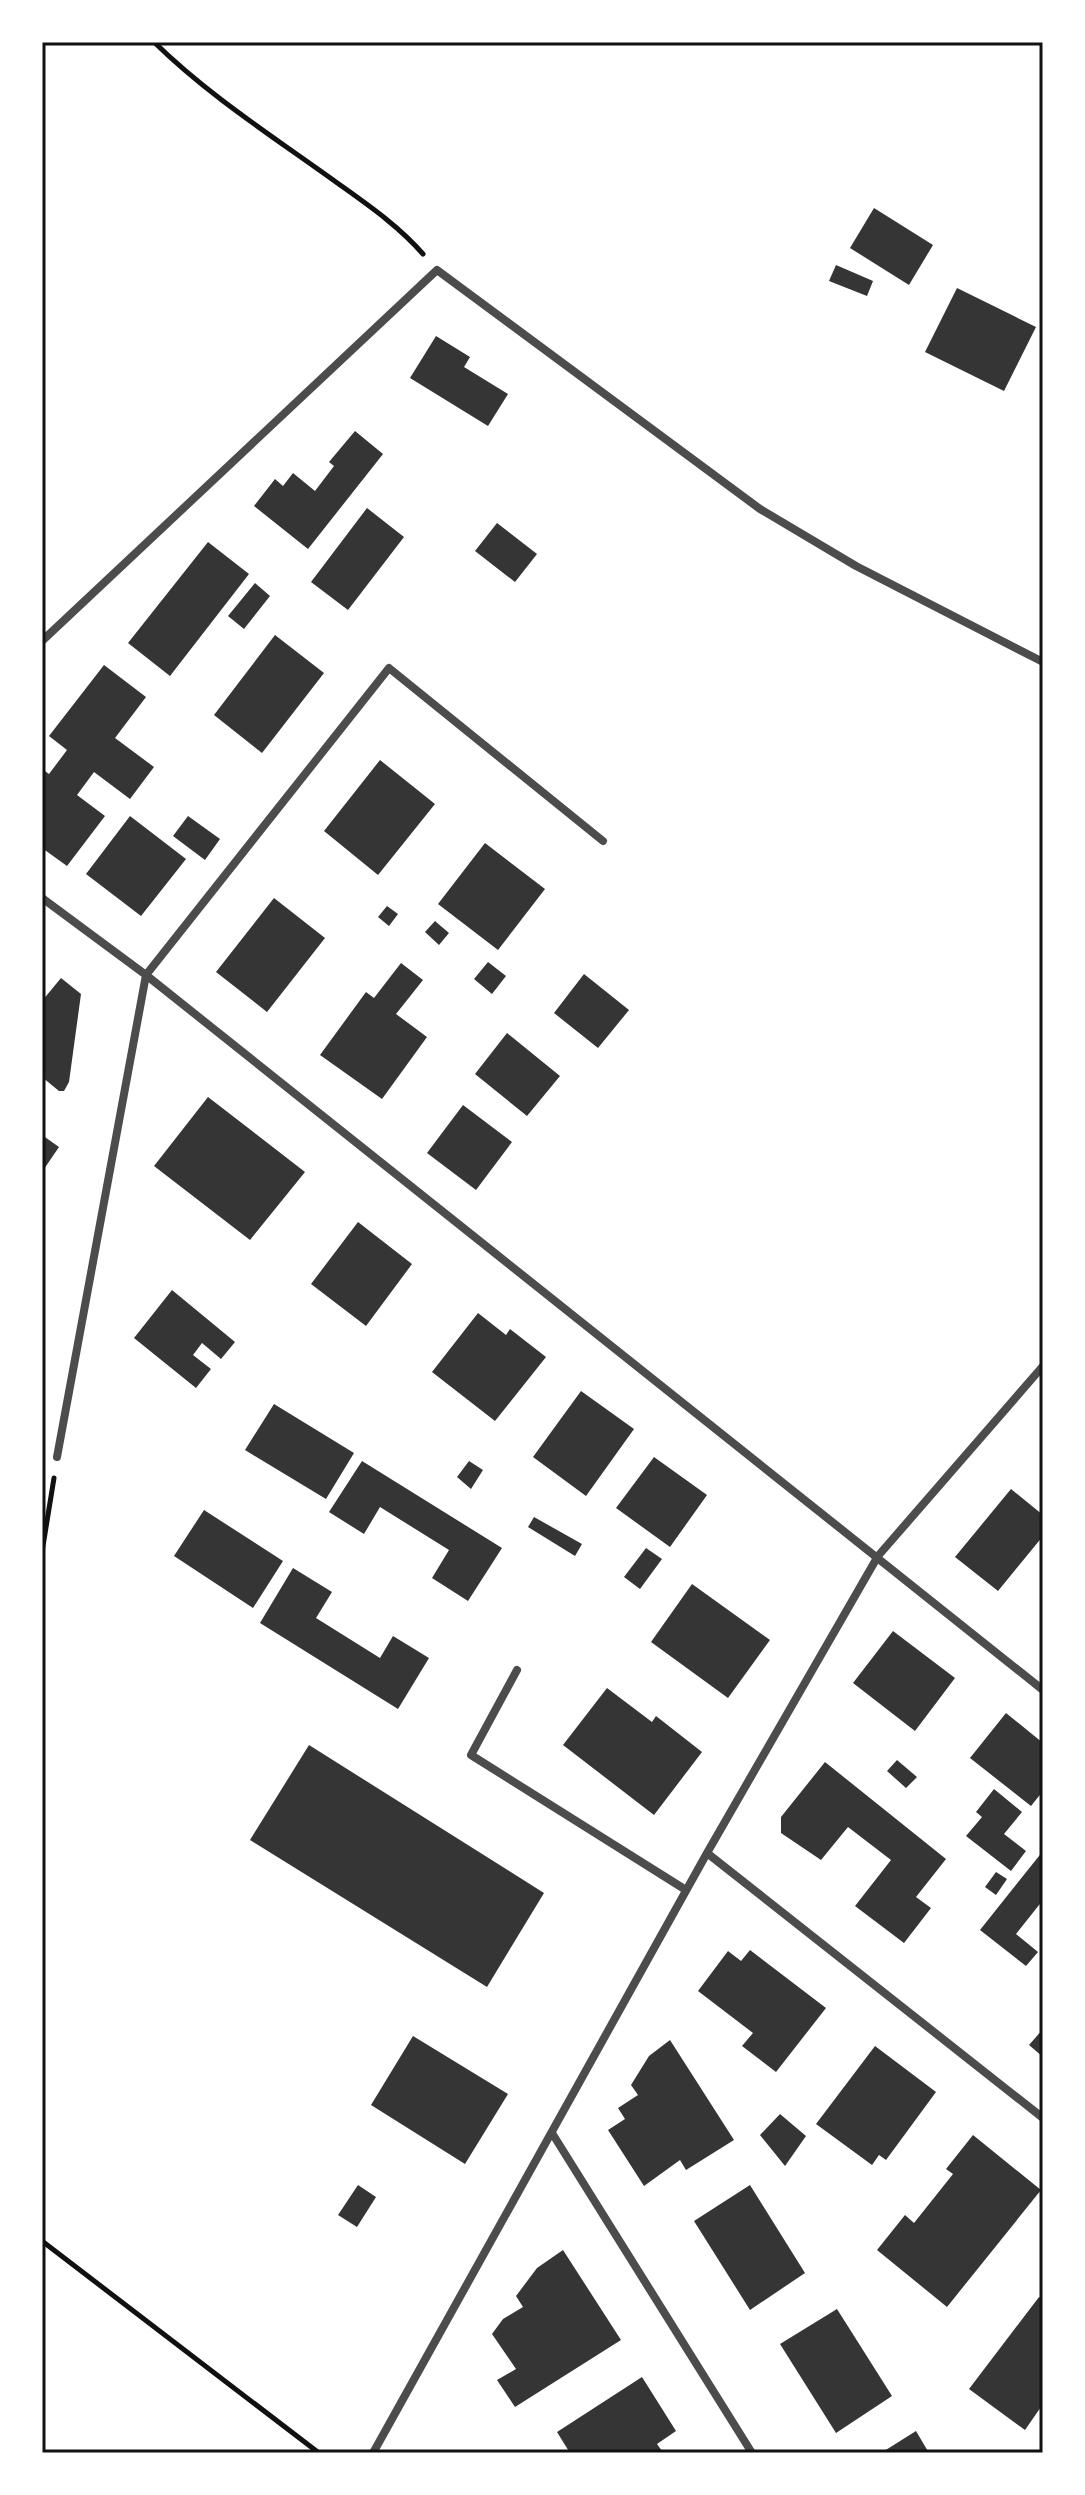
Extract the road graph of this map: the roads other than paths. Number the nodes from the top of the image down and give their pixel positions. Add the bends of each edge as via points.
1 (42, 641) edge
2 (1043, 662) edge
3 (603, 841) dead end
4 (42, 898) edge
5 (146, 975) junction
6 (1043, 1366) edge
7 (57, 1457) road end
8 (878, 1556) junction
9 (517, 1670) dead end
10 (1043, 1690) edge
11 (707, 1853) junction
12 (686, 1890) junction
13 (1043, 2118) edge
14 (552, 2133) junction
15 (373, 2453) edge
16 (752, 2453) edge

1 - 2 street via 437,270 760,509 856,566
3 - 5 street via 389,668
4 - 5 street
5 - 7 street
5 - 8 street
6 - 8 street
8 - 10 street
8 - 11 street
9 - 12 street via 471,1755
11 - 12 street
11 - 13 street
12 - 14 street
14 - 15 street
14 - 16 street

